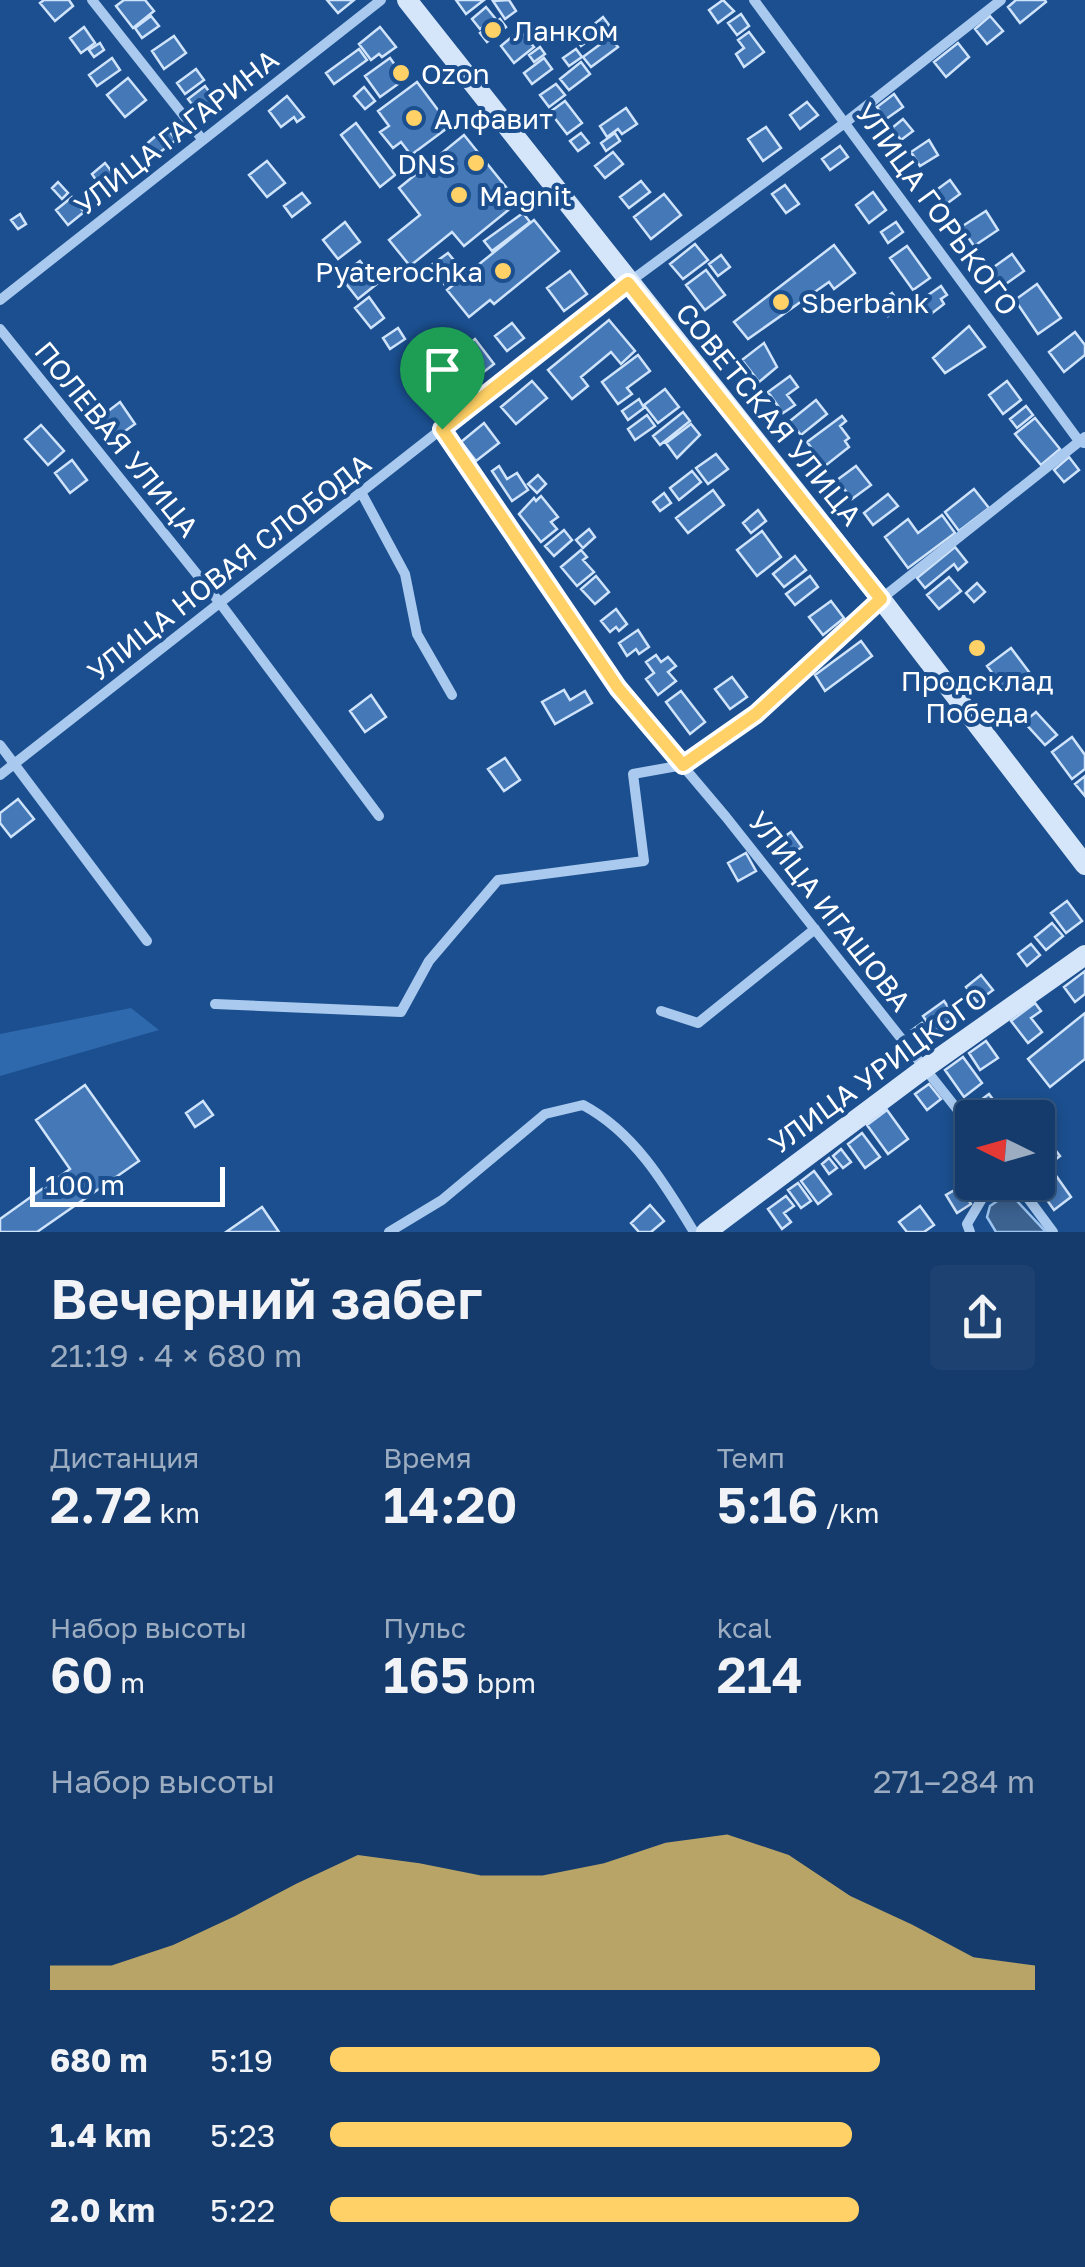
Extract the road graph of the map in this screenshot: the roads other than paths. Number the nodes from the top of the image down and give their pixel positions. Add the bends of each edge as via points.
1 (92, 0) edge
2 (381, 0) edge
3 (407, 0) edge
4 (754, 0) edge
5 (1001, 0) edge
6 (846, 122) junction
7 (202, 138) junction
8 (628, 283) junction
9 (0, 300) edge
10 (0, 329) edge
11 (442, 429) junction
12 (1083, 441) edge
13 (361, 492) junction
14 (881, 599) junction
15 (220, 603) junction
16 (452, 695) dead end
17 (0, 746) edge
18 (14, 764) junction
19 (683, 765) junction
20 (0, 775) edge
21 (379, 816) dead end
22 (1085, 865) edge
23 (814, 929) junction
24 (147, 941) dead end
25 (1085, 955) edge
26 (215, 1004) dead end
27 (662, 1010) dead end
28 (925, 1068) junction
29 (955, 1106) edge
30 (982, 1200) edge
31 (1029, 1200) edge
32 (389, 1232) edge
33 (694, 1232) edge
34 (706, 1232) edge
35 (970, 1232) edge
36 (1053, 1232) edge

1 - 7 street
2 - 7 street, УЛИЦА ГАГАРИНА
3 - 8 main road, СОВЕТСКАЯ УЛИЦА
4 - 6 street, УЛИЦА ГОРЬКОГО
5 - 6 street, УЛИЦА НОВАЯ СЛОБОДА
6 - 8 street, УЛИЦА НОВАЯ СЛОБОДА
6 - 12 street, УЛИЦА ГОРЬКОГО
7 - 9 street, УЛИЦА ГАГАРИНА
8 - 11 street, УЛИЦА НОВАЯ СЛОБОДА
8 - 14 main road, СОВЕТСКАЯ УЛИЦА
10 - 15 street, ПОЛЕВАЯ УЛИЦА
11 - 13 street, УЛИЦА НОВАЯ СЛОБОДА
11 - 19 street, УЛИЦА ИГАШОВА via 618,688
12 - 14 street
13 - 15 street, УЛИЦА НОВАЯ СЛОБОДА
13 - 16 street via 405,574 417,634
14 - 19 street via 756,714
14 - 22 main road, СОВЕТСКАЯ УЛИЦА
15 - 18 street, УЛИЦА НОВАЯ СЛОБОДА
15 - 21 street, ПОЛЕВАЯ УЛИЦА
17 - 18 street
18 - 20 street, УЛИЦА НОВАЯ СЛОБОДА
18 - 24 street
19 - 23 street, УЛИЦА ИГАШОВА
19 - 26 street via 633,774 644,860 498,880 430,961 401,1012
23 - 27 street via 698,1023
23 - 28 street, УЛИЦА ИГАШОВА
25 - 28 main road, УЛИЦА УРИЦКОГО
28 - 29 street, УЛИЦА ИГАШОВА
28 - 34 main road, УЛИЦА УРИЦКОГО
30 - 35 street
31 - 36 street
32 - 33 street via 442,1200 545,1114 583,1105 609,1119 637,1149

